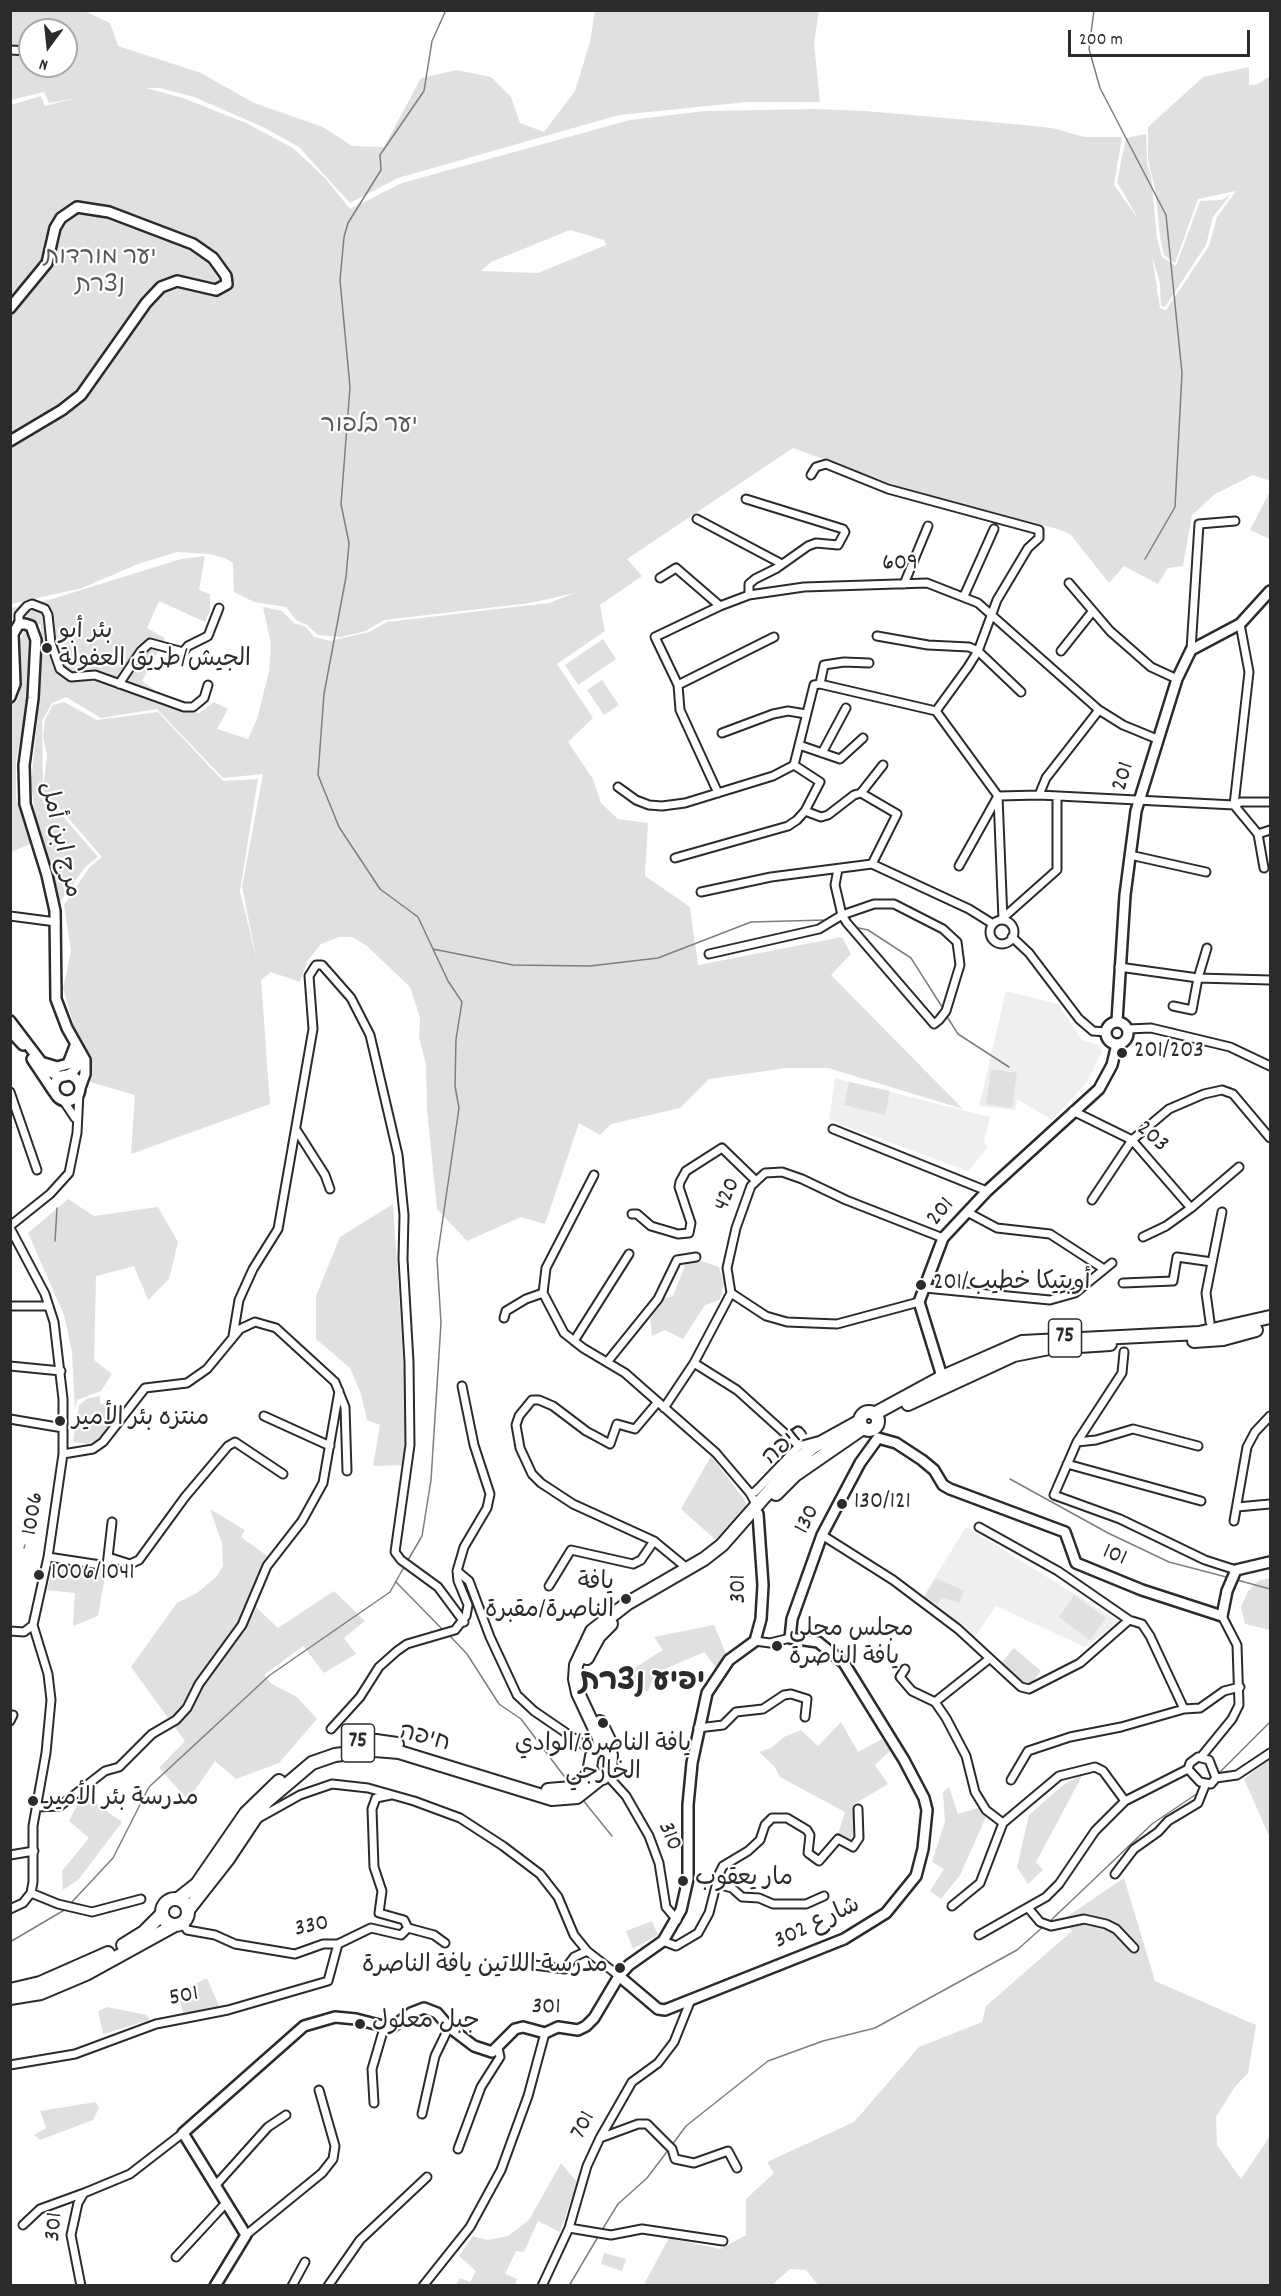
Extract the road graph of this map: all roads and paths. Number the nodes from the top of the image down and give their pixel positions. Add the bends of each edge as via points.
1 (10, 308) edge
2 (10, 441) edge
3 (811, 475) dead end
4 (746, 499) dead end
5 (697, 519) dead end
6 (1235, 521) dead end
7 (928, 526) dead end
8 (994, 529) dead end
9 (782, 564) junction
10 (660, 578) dead end
11 (1069, 583) dead end
12 (904, 584) junction
13 (1270, 591) edge
14 (749, 595) junction
15 (964, 596) junction
16 (720, 606) junction
17 (219, 608) dead end
18 (1092, 612) junction
19 (992, 613) junction
20 (19, 624) junction
21 (1240, 624) junction
22 (877, 636) dead end
23 (774, 637) dead end
24 (1191, 650) junction
25 (978, 651) junction
26 (1060, 651) dead end
27 (868, 663) dead end
28 (1177, 679) junction
29 (119, 684) junction
30 (820, 684) junction
31 (208, 685) dead end
32 (678, 685) junction
33 (1021, 692) dead end
34 (10, 698) edge
35 (846, 708) dead end
36 (1099, 710) junction
37 (936, 711) junction
38 (806, 714) junction
39 (722, 733) dead end
40 (862, 738) dead end
41 (1157, 739) junction
42 (799, 745) junction
43 (822, 753) junction
44 (794, 765) junction
45 (883, 765) dead end
46 (618, 787) dead end
47 (717, 793) junction
48 (861, 793) junction
49 (1039, 795) junction
50 (998, 796) junction
51 (1057, 797) junction
52 (1138, 801) junction
53 (1270, 802) edge
54 (1234, 805) junction
55 (805, 811) junction
56 (1270, 831) edge
57 (1258, 834) junction
58 (1130, 855) junction
59 (675, 858) dead end
60 (872, 864) junction
61 (959, 866) dead end
62 (1264, 868) dead end
63 (838, 869) junction
64 (1206, 872) dead end
65 (701, 892) dead end
66 (843, 915) junction
67 (10, 916) edge
68 (1003, 919) junction
69 (56, 922) junction
70 (993, 924) junction
71 (1012, 937) junction
72 (1207, 948) dead end
73 (709, 954) dead end
74 (1119, 967) junction
75 (1198, 978) junction
76 (1270, 980) edge
77 (1173, 1006) dead end
78 (10, 1021) edge
79 (1117, 1021) junction
80 (1128, 1029) junction
81 (10, 1031) edge
82 (1106, 1032) junction
83 (75, 1044) junction
84 (1117, 1044) junction
85 (38, 1058) junction
86 (1270, 1066) edge
87 (63, 1076) junction
88 (79, 1091) junction
89 (10, 1092) edge
90 (55, 1093) junction
91 (63, 1100) junction
92 (1074, 1111) junction
93 (76, 1123) junction
94 (833, 1129) dead end
95 (297, 1131) junction
96 (1270, 1138) edge
97 (1132, 1140) junction
98 (1239, 1167) dead end
99 (37, 1170) dead end
100 (594, 1175) dead end
101 (755, 1180) junction
102 (330, 1189) dead end
103 (987, 1191) junction
104 (1092, 1200) dead end
105 (1191, 1208) junction
106 (967, 1212) junction
107 (1222, 1212) dead end
108 (632, 1214) dead end
109 (10, 1227) edge
110 (1143, 1237) dead end
111 (943, 1238) junction
112 (629, 1254) dead end
113 (696, 1257) dead end
114 (1212, 1262) junction
115 (1112, 1263) dead end
116 (1104, 1269) junction
117 (1123, 1283) dead end
118 (925, 1288) junction
119 (543, 1293) junction
120 (731, 1293) junction
121 (919, 1302) junction
122 (10, 1306) edge
123 (49, 1306) junction
124 (1270, 1317) edge
125 (504, 1318) dead end
126 (1210, 1322) dead end
127 (1270, 1326) edge
128 (233, 1336) junction
129 (574, 1341) junction
130 (1124, 1352) dead end
131 (608, 1361) junction
132 (694, 1363) junction
133 (10, 1366) edge
134 (61, 1371) junction
135 (944, 1381) junction
136 (462, 1386) dead end
137 (339, 1391) junction
138 (657, 1403) junction
139 (664, 1408) junction
140 (264, 1416) dead end
141 (1270, 1416) edge
142 (10, 1419) edge
143 (871, 1425) junction
144 (63, 1428) junction
145 (826, 1440) junction
146 (1077, 1442) junction
147 (330, 1446) junction
148 (799, 1446) junction
149 (1198, 1446) dead end
150 (63, 1454) junction
151 (1067, 1464) junction
152 (347, 1471) dead end
153 (283, 1474) dead end
154 (1201, 1501) dead end
155 (755, 1503) junction
156 (1270, 1504) edge
157 (1237, 1507) junction
158 (1234, 1521) dead end
159 (112, 1522) dead end
160 (979, 1527) dead end
161 (822, 1535) junction
162 (654, 1541) junction
163 (48, 1557) junction
164 (108, 1557) junction
165 (1270, 1563) edge
166 (688, 1569) junction
167 (1236, 1570) junction
168 (457, 1571) junction
169 (549, 1586) dead end
170 (1222, 1616) junction
171 (1129, 1620) junction
172 (464, 1622) junction
173 (33, 1625) junction
174 (10, 1631) edge
175 (790, 1638) junction
176 (755, 1641) junction
177 (989, 1659) junction
178 (905, 1669) dead end
179 (1240, 1687) junction
180 (935, 1702) junction
181 (1184, 1708) junction
182 (10, 1714) edge
183 (805, 1717) dead end
184 (10, 1721) edge
185 (698, 1728) junction
186 (332, 1729) dead end
187 (601, 1751) junction
188 (1270, 1753) edge
189 (1201, 1757) junction
190 (1188, 1770) junction
191 (599, 1775) junction
192 (1216, 1778) junction
193 (1011, 1780) dead end
194 (1206, 1783) junction
195 (393, 1795) junction
196 (1125, 1801) junction
197 (271, 1805) junction
198 (37, 1807) junction
199 (858, 1809) dead end
200 (1003, 1823) junction
201 (34, 1851) junction
202 (10, 1855) edge
203 (1115, 1874) dead end
204 (717, 1884) junction
205 (31, 1893) junction
206 (824, 1896) dead end
207 (141, 1899) dead end
208 (178, 1899) junction
209 (952, 1906) dead end
210 (10, 1909) edge
211 (1029, 1909) junction
212 (162, 1914) junction
213 (182, 1919) junction
214 (677, 1920) junction
215 (408, 1928) junction
216 (979, 1935) dead end
217 (663, 1941) junction
218 (445, 1943) dead end
219 (338, 1944) junction
220 (1134, 1948) dead end
221 (586, 1951) junction
222 (534, 1965) dead end
223 (619, 1976) junction
224 (10, 1990) edge
225 (10, 1998) edge
226 (690, 2002) junction
227 (448, 2027) junction
228 (384, 2028) junction
229 (545, 2033) junction
230 (498, 2049) junction
231 (10, 2065) edge
232 (319, 2090) dead end
233 (374, 2103) dead end
234 (422, 2114) dead end
235 (286, 2115) dead end
236 (183, 2133) junction
237 (600, 2138) junction
238 (458, 2149) dead end
239 (737, 2168) dead end
240 (427, 2177) dead end
241 (215, 2186) junction
242 (84, 2193) junction
243 (226, 2203) junction
244 (23, 2225) dead end
245 (569, 2228) junction
246 (246, 2235) junction
247 (723, 2241) dead end
248 (176, 2257) dead end
249 (305, 2262) dead end
250 (81, 2286) edge
251 (215, 2286) edge
252 (292, 2286) edge
253 (327, 2286) edge
254 (423, 2286) edge
255 (542, 2286) edge

1 - 2 street via 47,263 61,218 77,207 109,212 193,244 213,258 226,276 227,284 216,290 177,281 161,287 81,394
3 - 19 street via 816,467 826,464 888,489 1039,530 1039,538 1028,548
4 - 9 street via 845,532 838,545 816,543
5 - 9 street
6 - 24 street via 1198,524
7 - 12 street
8 - 15 street
9 - 14 street via 749,584
10 - 16 street via 676,568
11 - 18 street
12 - 14 street, 609 via 804,587
12 - 15 street, 609 via 927,583
13 - 21 street
14 - 16 street, 609
15 - 19 street, 609
16 - 32 street, 609 via 655,637
17 - 29 street via 208,636 183,652 150,643
18 - 26 street
18 - 28 street via 1151,667
19 - 25 street
19 - 36 street, 609
20 - 29 street via 19,615 27,606 45,609 51,643 64,675 95,675
20 - 34 street via 13,634 15,684
20 - 69 street, مرج ابن أمل via 31,626 36,640 24,765 25,804 47,875
21 - 24 street
21 - 54 street via 1249,672
22 - 25 street via 928,645 969,646
23 - 32 street
24 - 28 street, 201
25 - 33 street
25 - 37 street
27 - 30 street via 824,665
28 - 41 street, 201
29 - 31 street via 184,707 193,707 204,698
30 - 37 street
30 - 38 street via 811,688
32 - 47 street via 680,710
35 - 43 street
36 - 41 street, 609
36 - 49 street via 1046,778
37 - 50 street
38 - 39 street via 773,714
38 - 42 street
40 - 43 street via 840,759
41 - 52 street, 201
42 - 43 street
42 - 44 street
44 - 47 street via 773,776
44 - 55 street via 820,782
45 - 48 street
46 - 47 street via 649,805 685,803
48 - 55 street via 828,815 821,817
48 - 60 street via 897,814
49 - 50 street
49 - 51 street
50 - 61 street
50 - 68 street
51 - 52 street
51 - 68 street via 1057,870
52 - 54 street
52 - 58 street, 201
53 - 54 street
54 - 57 street
55 - 59 street via 788,826
56 - 57 street
57 - 62 street
58 - 64 street
58 - 74 street, 201
60 - 63 street
60 - 70 street
63 - 65 street via 771,877
63 - 66 street via 835,885
66 - 66 street via 873,904 894,904 951,935 960,953 960,965 946,1011 939,1020 934,1023
66 - 73 street via 819,930
67 - 69 street
68 - 70 street
68 - 71 street via 1012,926
69 - 83 street, مرج ابن أمل via 54,988 60,1013
70 - 71 street via 990,934 997,943
71 - 82 street via 1029,953 1079,1019 1093,1031
72 - 75 street
74 - 75 street
74 - 79 street, 201
75 - 76 street
75 - 77 street via 1192,1010
78 - 85 street
79 - 80 street
79 - 82 street
80 - 84 street via 1127,1039
80 - 86 street via 1151,1028 1230,1047
81 - 90 street via 27,1049
82 - 84 street via 1109,1040
83 - 85 street via 72,1059 62,1067 51,1067
83 - 87 street via 78,1065
83 - 88 street, مرج ابن أمل via 86,1066
84 - 92 street, 201 via 1107,1077
85 - 87 street via 48,1071
87 - 88 street via 74,1078
87 - 90 street via 54,1084
88 - 91 street via 74,1099
88 - 93 street
89 - 99 street
90 - 91 street
91 - 93 street
92 - 97 street, 203
92 - 103 street, 201
93 - 109 street via 69,1173
94 - 103 street
95 - 102 street via 326,1175
95 - 128 street via 278,1229 239,1300
95 - 172 street via 313,1029 309,976 316,965 322,965 351,998 370,1035 398,1155 404,1215 410,1445 395,1552 400,1560 438,1587
96 - 97 street via 1233,1094 1222,1090 1180,1102
97 - 104 street
97 - 105 street, 203
98 - 105 street
100 - 119 street via 546,1268
101 - 108 street via 722,1148 686,1171 680,1182 692,1223 690,1233 678,1234 651,1226
101 - 111 street, 420 via 765,1173 782,1172
101 - 120 street, 420 via 736,1228 727,1268
103 - 106 street, 201
105 - 110 street
106 - 111 street, 201
106 - 116 street via 996,1228 1050,1234
107 - 114 street
109 - 123 street, 1006
111 - 118 street, 201
112 - 129 street
113 - 131 street via 677,1260 658,1299
114 - 117 street via 1177,1257 1173,1281
114 - 126 street via 1206,1293
115 - 116 street
116 - 118 street via 1075,1293 1050,1299
118 - 121 street, 201
119 - 125 street via 506,1311
119 - 129 street via 559,1324
120 - 121 street via 766,1316 787,1322 837,1324
120 - 132 street
121 - 135 street
122 - 123 street
123 - 134 street, 1006
124 - 135 highway, 75 via 1199,1333 1022,1342
127 - 135 highway, 75 via 1223,1339 1028,1352
128 - 137 street via 255,1322 276,1328 335,1382
128 - 150 street via 207,1369 187,1383 150,1386 140,1391 103,1442 93,1449
129 - 131 street
130 - 146 street via 1122,1373
131 - 138 street
132 - 139 street
132 - 148 street via 736,1390
133 - 134 street
134 - 144 street, 1006
135 - 143 highway, 75
136 - 168 street via 474,1445 490,1494 487,1508 464,1547
137 - 147 street
137 - 152 street via 345,1407
138 - 139 street
138 - 162 street via 635,1429 618,1424 610,1444 539,1400 525,1406 516,1425 520,1448 532,1474 541,1483 573,1504
139 - 155 street via 716,1453
140 - 147 street
141 - 157 street via 1247,1447
142 - 144 street
143 - 145 highway, חיפה / 75
143 - 155 highway, חיפה / 75
143 - 161 street, 130 via 860,1463
143 - 170 street, 101 via 922,1460 950,1489 1065,1532 1076,1563
144 - 150 street, 1006
145 - 148 street
145 - 155 highway, חיפה / 75 via 794,1464
146 - 149 street via 1133,1429
146 - 151 street
147 - 198 street via 323,1483 313,1502 267,1566 242,1625 199,1684 187,1708 176,1720 152,1734 119,1767 105,1771 60,1806
148 - 155 street via 755,1492
150 - 163 street, 1006
151 - 154 street
151 - 167 street via 1054,1495
153 - 164 street via 235,1442 185,1497 139,1560 130,1564
155 - 166 highway, חיפה / 75 via 722,1545
155 - 176 street, 301 via 762,1604
155 - 187 highway, חיפה / 75 via 710,1565 632,1610 608,1627 591,1649 583,1667 584,1688 609,1740
156 - 157 street
157 - 158 street
159 - 164 street
160 - 171 street via 1058,1571
161 - 175 street, 130 via 792,1618
161 - 177 street via 893,1580 958,1629
162 - 166 street
162 - 169 street via 641,1560 633,1564 572,1550
163 - 164 street via 107,1566
163 - 173 street, 1006
165 - 167 street
166 - 187 highway, חיפה / 75 via 604,1620 584,1645 575,1679
167 - 170 street
168 - 172 street via 468,1605
168 - 187 street via 469,1581 517,1695 534,1711
170 - 179 street via 1237,1645
171 - 177 street via 1080,1663 1029,1689 1021,1687
171 - 181 street via 1142,1624 1150,1636
172 - 186 street via 455,1630 397,1650
173 - 174 street via 24,1632
173 - 198 street, 1006 via 48,1674 51,1700
175 - 176 street via 770,1643
175 - 226 street, شارع 302 via 819,1642 844,1663 904,1760 927,1810 921,1858 916,1876 902,1896 866,1927
176 - 185 street, 301 via 736,1653 712,1683
177 - 180 street
178 - 180 street via 900,1677 912,1691
179 - 181 street via 1224,1691 1200,1708
179 - 189 street via 1236,1713
180 - 200 street via 966,1756 975,1792 986,1810
181 - 193 street via 1028,1750
182 - 184 street
183 - 185 street via 807,1700 791,1694 763,1709 736,1712 723,1725
185 - 214 street, 301 via 688,1805 688,1879
187 - 191 highway, 75
187 - 191 highway, 75 via 612,1761
188 - 192 street via 1237,1775
189 - 190 street via 1193,1760
189 - 192 street via 1209,1760
190 - 194 street
190 - 196 street
191 - 197 highway, חיפה via 577,1797 552,1798 399,1752 348,1751 312,1763
191 - 208 highway, חיפה / 75 via 572,1788 553,1791 400,1744 376,1741 330,1748 309,1756 264,1792 198,1884
191 - 214 street, 310 via 626,1796 649,1836 659,1863 666,1907
192 - 194 street
194 - 203 street via 1198,1803 1134,1849
195 - 197 street via 332,1784
195 - 215 street via 376,1798 372,1809 374,1867 382,1891 379,1913 404,1920
195 - 221 street via 460,1818 522,1859 558,1897 568,1924
196 - 200 street via 1103,1771 1089,1767 1049,1782
196 - 211 street via 1095,1830 1059,1884
197 - 213 highway, חיפה via 248,1826
198 - 201 street, 1006
199 - 204 street via 859,1838 853,1847 838,1839 819,1861 808,1853 807,1830 787,1818 772,1818 760,1840 723,1866
200 - 209 street via 980,1883
201 - 202 street
201 - 205 street, 1006
204 - 206 street via 732,1888 742,1897 773,1904 806,1905
204 - 217 street via 709,1913 698,1933 676,1946
205 - 207 street via 92,1912
205 - 210 street via 23,1903
208 - 212 highway, 75 via 166,1902
208 - 213 highway via 185,1903
211 - 216 street
211 - 220 street via 1040,1922 1051,1926 1084,1919 1106,1924
212 - 213 highway via 166,1922
212 - 224 highway, 75 via 144,1932 84,1965
213 - 219 street, 330 via 187,1929 235,1944 295,1954 323,1944
213 - 225 highway, חיפה via 86,1974 41,1993
214 - 217 street, 301
215 - 218 street, 330 via 434,1935
215 - 219 street, 330 via 400,1935 365,1929
217 - 223 street, 301
219 - 231 street, 501 via 328,1981 228,2010 156,2024 75,2054
221 - 222 street via 574,1957 565,1969
221 - 223 street
223 - 226 street, شارع 302 via 658,2010
223 - 229 street, 301 via 590,2023 578,2030 558,2027
226 - 237 street, 701 via 674,2042 658,2063 632,2082
227 - 228 street via 437,2013 424,2008 391,2028
227 - 230 street via 474,2046 492,2052
227 - 234 street via 435,2056
228 - 233 street via 372,2069
228 - 236 street, 301 via 335,2017 304,2026
229 - 230 street, 301 via 523,2027 515,2029
229 - 254 street via 528,2096 501,2170 470,2227
230 - 238 street via 500,2057 481,2087
232 - 246 street via 335,2146 333,2159 322,2173
235 - 241 street via 268,2127
236 - 241 street
236 - 242 street, 301 via 130,2174
237 - 239 street via 648,2124 672,2149 675,2159 694,2163 728,2151
237 - 245 street, 701 via 587,2166
240 - 253 street via 360,2240
241 - 243 street
242 - 244 street via 40,2209
242 - 250 street, 301 via 71,2235
243 - 246 street
243 - 248 street
245 - 247 street via 610,2235 657,2230
245 - 255 street, 701
246 - 251 street
249 - 252 street

